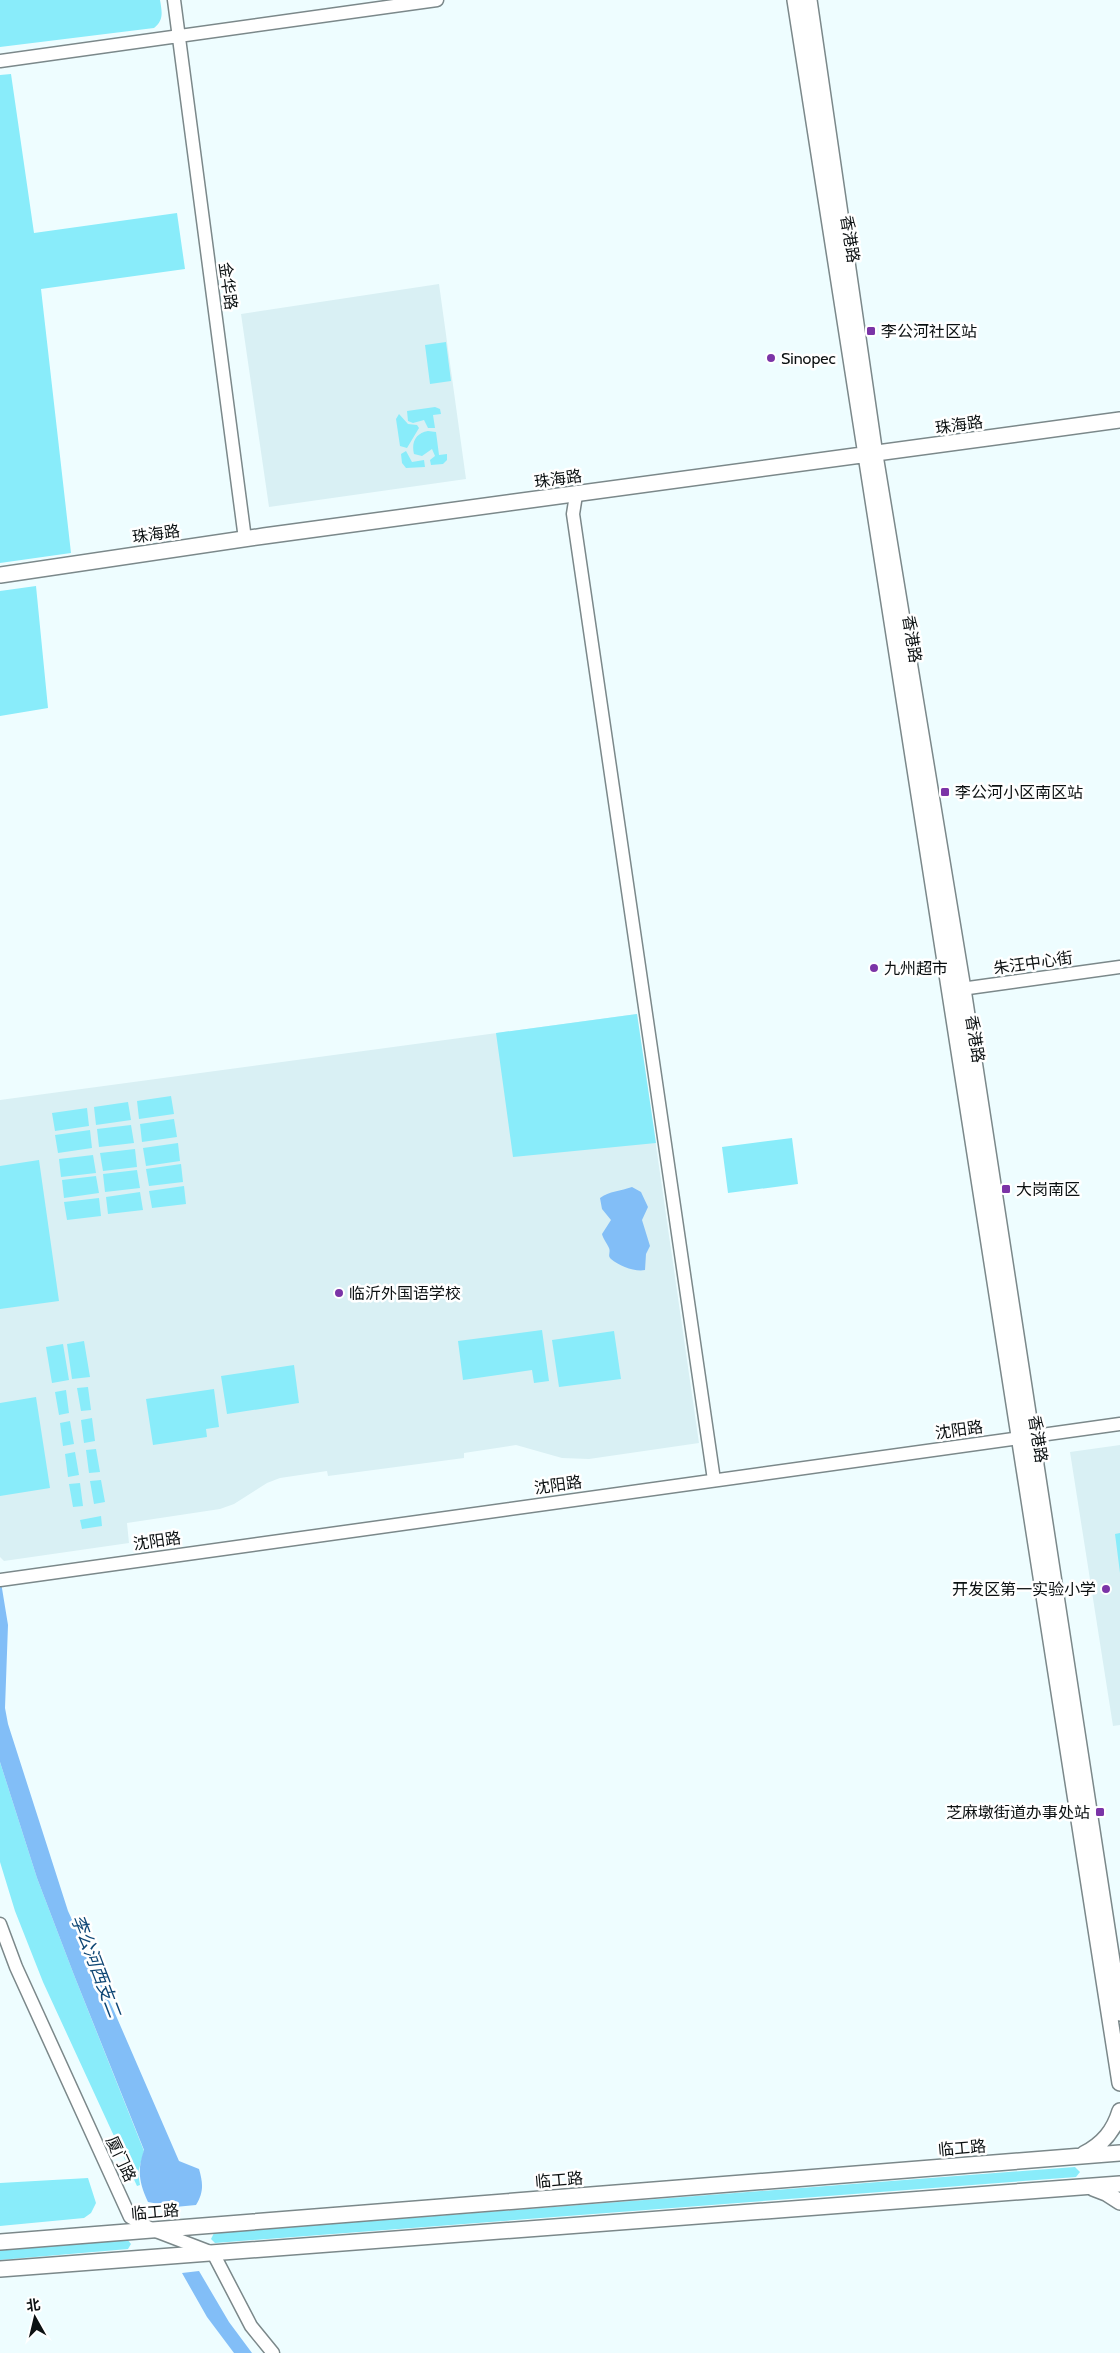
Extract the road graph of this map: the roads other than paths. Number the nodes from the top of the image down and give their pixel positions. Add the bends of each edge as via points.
1 (174, 0) edge
2 (437, 0) edge
3 (795, 0) edge
4 (809, 0) edge
5 (178, 37) junction
6 (0, 61) edge
7 (1120, 420) edge
8 (870, 455) junction
9 (576, 494) junction
10 (245, 539) junction
11 (0, 575) edge
12 (1120, 967) edge
13 (956, 990) junction
14 (1120, 1424) edge
15 (1026, 1437) junction
16 (714, 1480) junction
17 (2, 1579) edge
18 (0, 1924) edge
19 (1120, 2013) edge
20 (1120, 2083) edge
21 (1120, 2111) edge
22 (1120, 2153) edge
23 (1080, 2156) junction
24 (1120, 2184) edge
25 (1089, 2187) junction
26 (1120, 2202) edge
27 (153, 2230) junction
28 (0, 2242) edge
29 (213, 2253) junction
30 (0, 2269) edge
31 (273, 2353) edge

1 - 5 street, 金华路
2 - 5 street
3 - 8 main road, 香港路
4 - 8 main road, 香港路
5 - 6 street
5 - 10 street, 金华路
7 - 8 main road, 珠海路
8 - 9 main road, 珠海路
8 - 13 main road, 香港路
9 - 10 main road, 珠海路
9 - 16 street via 573,514
10 - 11 main road, 珠海路
12 - 13 street, 朱汪中心街
13 - 15 main road, 香港路
14 - 15 street, 沈阳路
15 - 16 street, 沈阳路
15 - 19 main road, 香港路
15 - 20 main road, 香港路
16 - 17 street, 沈阳路
18 - 27 street, 厦门路 via 16,1967 130,2217
21 - 23 main road via 1107,2138
22 - 23 main road, 临工路
23 - 27 main road, 临工路
24 - 25 main road
25 - 26 main road
25 - 29 main road
27 - 28 main road, 临工路
27 - 29 street, 厦门路
29 - 30 main road
29 - 31 street via 252,2326

